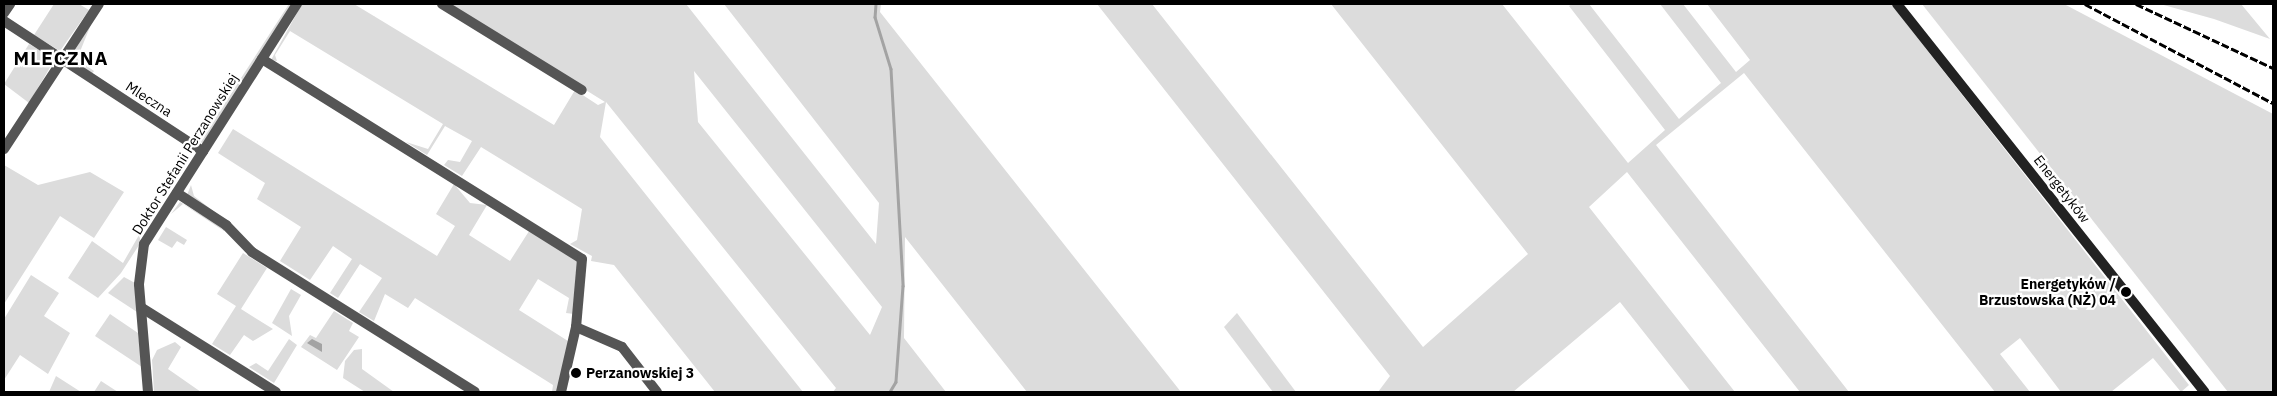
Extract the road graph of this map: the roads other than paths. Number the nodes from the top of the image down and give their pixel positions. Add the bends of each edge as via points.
1 (10, 4) edge
2 (99, 4) edge
3 (297, 4) edge
4 (442, 4) edge
5 (1897, 4) edge
6 (4, 13) edge
7 (4, 21) edge
8 (62, 59) junction
9 (262, 59) junction
10 (582, 90) dead end
11 (4, 149) edge
12 (203, 151) junction
13 (177, 193) junction
14 (142, 308) junction
15 (576, 327) junction
16 (148, 392) edge
17 (276, 392) edge
18 (475, 392) edge
19 (561, 392) edge
20 (657, 392) edge
21 (2205, 392) edge

1 - 6 street
2 - 8 street
3 - 9 street, Doktor Stefanii Perzanowskiej
4 - 10 street
5 - 21 main road, Energetyków
7 - 8 street, Mleczna
8 - 11 street
8 - 12 street, Mleczna
9 - 12 street, Doktor Stefanii Perzanowskiej
9 - 15 street via 577,254 583,270
12 - 13 street, Doktor Stefanii Perzanowskiej
13 - 14 street, Doktor Stefanii Perzanowskiej via 141,254
13 - 18 street via 226,225 252,252
14 - 16 street, Doktor Stefanii Perzanowskiej
14 - 17 street
15 - 19 street
15 - 20 street via 622,347

